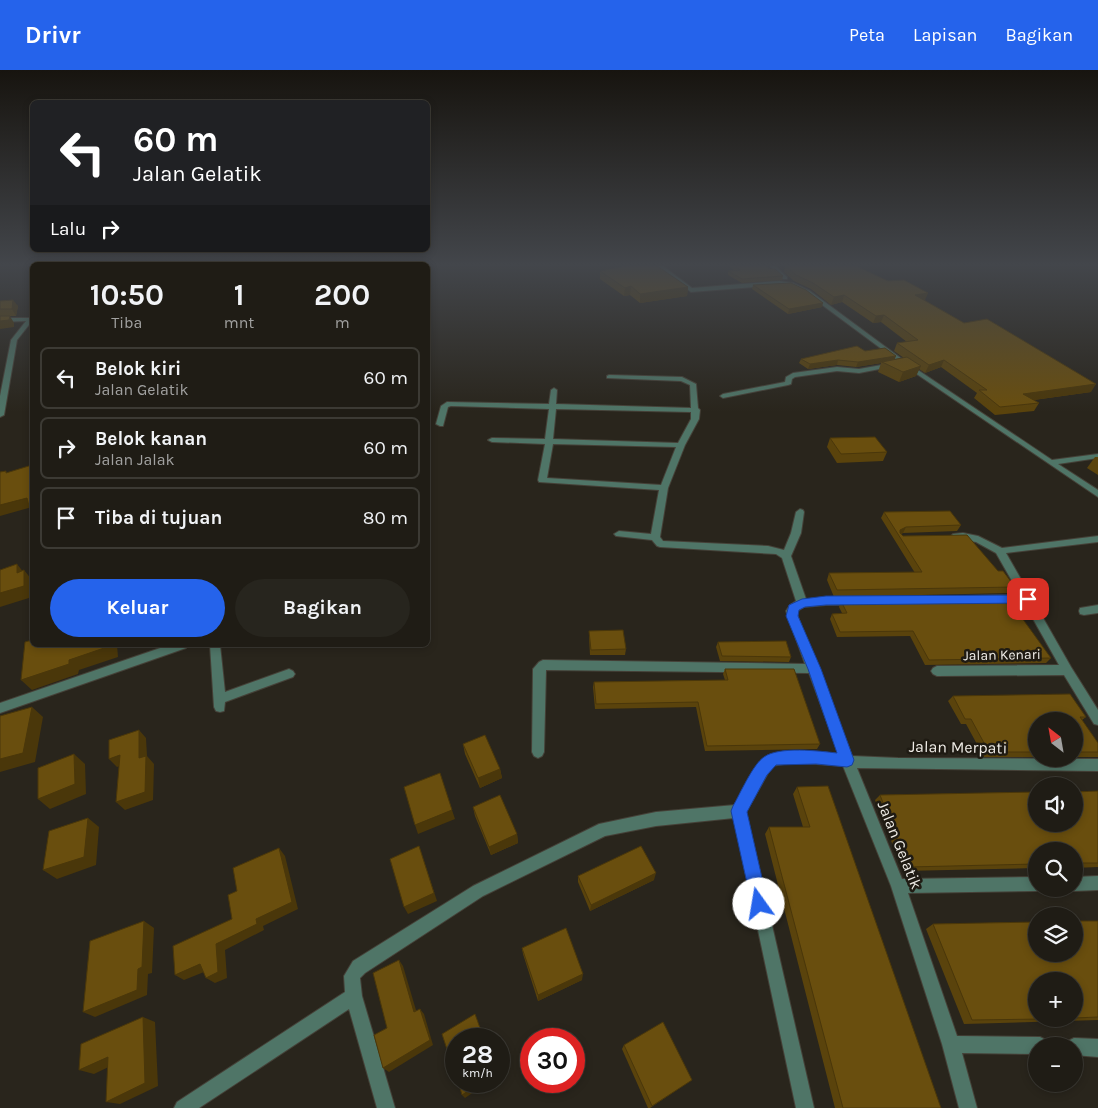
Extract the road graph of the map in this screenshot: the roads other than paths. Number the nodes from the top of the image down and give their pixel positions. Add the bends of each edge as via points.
1 (838, 314) edge
2 (30, 319) edge
3 (0, 320) edge
4 (30, 321) edge
5 (904, 363) junction
6 (609, 377) dead end
7 (554, 390) dead end
8 (723, 396) dead end
9 (552, 406) junction
10 (696, 410) junction
11 (0, 414) edge
12 (440, 424) dead end
13 (492, 440) dead end
14 (549, 442) junction
15 (681, 445) junction
16 (1098, 456) edge
17 (1052, 462) junction
18 (664, 488) junction
19 (1098, 494) edge
20 (800, 512) dead end
21 (619, 534) dead end
22 (655, 537) junction
23 (949, 537) edge
24 (1098, 539) edge
25 (1000, 551) junction
26 (786, 556) junction
27 (1028, 599) junction
28 (802, 603) junction
29 (1098, 609) edge
30 (1084, 611) dead end
31 (176, 647) edge
32 (215, 647) edge
33 (814, 669) junction
34 (1067, 670) junction
35 (936, 671) dead end
36 (289, 674) dead end
37 (0, 708) edge
38 (1098, 720) edge
39 (538, 752) dead end
40 (847, 760) junction
41 (1098, 765) edge
42 (739, 811) junction
43 (1098, 883) edge
44 (1028, 884) edge
45 (1083, 884) edge
46 (898, 886) junction
47 (354, 996) junction
48 (951, 1044) junction
49 (1028, 1046) edge
50 (1083, 1047) edge
51 (1098, 1048) edge
52 (183, 1108) edge
53 (386, 1108) edge
54 (805, 1108) edge
55 (968, 1108) edge

1 - 5 street
2 - 3 street
4 - 11 street via 14,340
5 - 8 street via 859,371 837,369 793,375 788,378 790,383
5 - 17 street
6 - 10 street via 686,380 692,384
7 - 9 street
9 - 10 street
9 - 12 street via 450,404 445,406
9 - 14 street
10 - 15 street via 695,420
13 - 14 street
14 - 15 street
14 - 18 street via 542,480
15 - 18 street
16 - 17 street
17 - 19 street
18 - 22 street
20 - 26 street via 796,533
21 - 22 street
22 - 26 street via 663,545 768,549
23 - 25 street via 976,537
24 - 25 street
25 - 27 street
26 - 28 street
27 - 28 street via 826,600
27 - 34 street
28 - 33 street, Jalan Gelatik via 793,608 792,616
29 - 30 street
31 - 37 street
32 - 36 street via 220,703
33 - 39 street via 543,665 539,669
33 - 40 street, Jalan Gelatik
34 - 35 street, Jalan Kenari
34 - 38 street
40 - 41 street, Jalan Merpati via 867,763
40 - 42 street, Jalan Merpati via 816,757 768,762
40 - 46 street, Jalan Gelatik
42 - 47 street via 628,824 604,829 584,838 478,891 359,966 352,976
42 - 54 street
43 - 45 street
44 - 46 street
46 - 48 street, Jalan Gelatik
47 - 52 street
47 - 53 street
48 - 49 street
48 - 55 street, Jalan Gelatik
50 - 51 street

